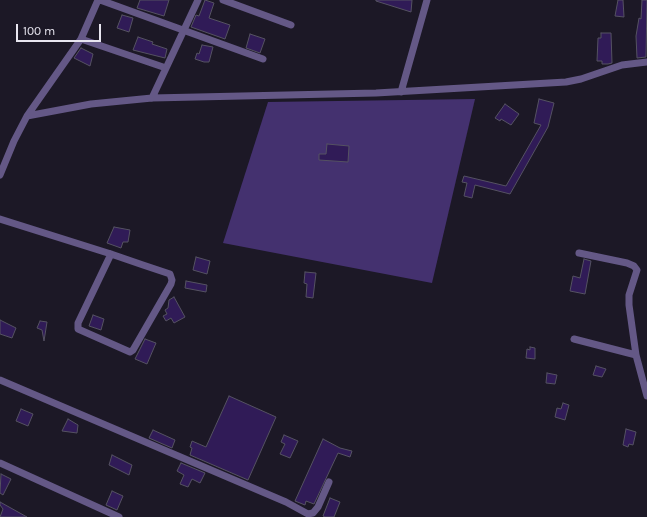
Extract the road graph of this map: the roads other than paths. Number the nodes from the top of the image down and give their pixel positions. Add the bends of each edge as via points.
1 (99, 0) edge
2 (198, 0) edge
3 (223, 0) edge
4 (427, 0) edge
5 (291, 25) dead end
6 (183, 31) junction
7 (81, 39) junction
8 (263, 59) dead end
9 (647, 62) edge
10 (166, 68) junction
11 (401, 92) junction
12 (152, 98) junction
13 (27, 116) junction
14 (0, 175) edge
15 (0, 219) edge
16 (579, 253) dead end
17 (111, 254) junction
18 (574, 339) dead end
19 (636, 355) junction
20 (0, 380) edge
21 (647, 396) edge
22 (0, 463) edge
23 (329, 482) dead end
24 (119, 517) edge

1 - 6 street
1 - 7 street
2 - 6 street
3 - 5 street
4 - 11 street
6 - 8 street
6 - 10 street
7 - 10 street
7 - 13 street
9 - 11 street via 622,65 573,82
10 - 12 street
11 - 12 street
12 - 13 street via 91,104
13 - 14 street
15 - 17 street
16 - 19 street via 627,263 637,270 629,299
17 - 17 street via 78,323 78,329 132,351 172,280 170,274
18 - 19 street
19 - 21 street
20 - 23 street via 286,502 308,514 313,513 318,507
22 - 24 street

